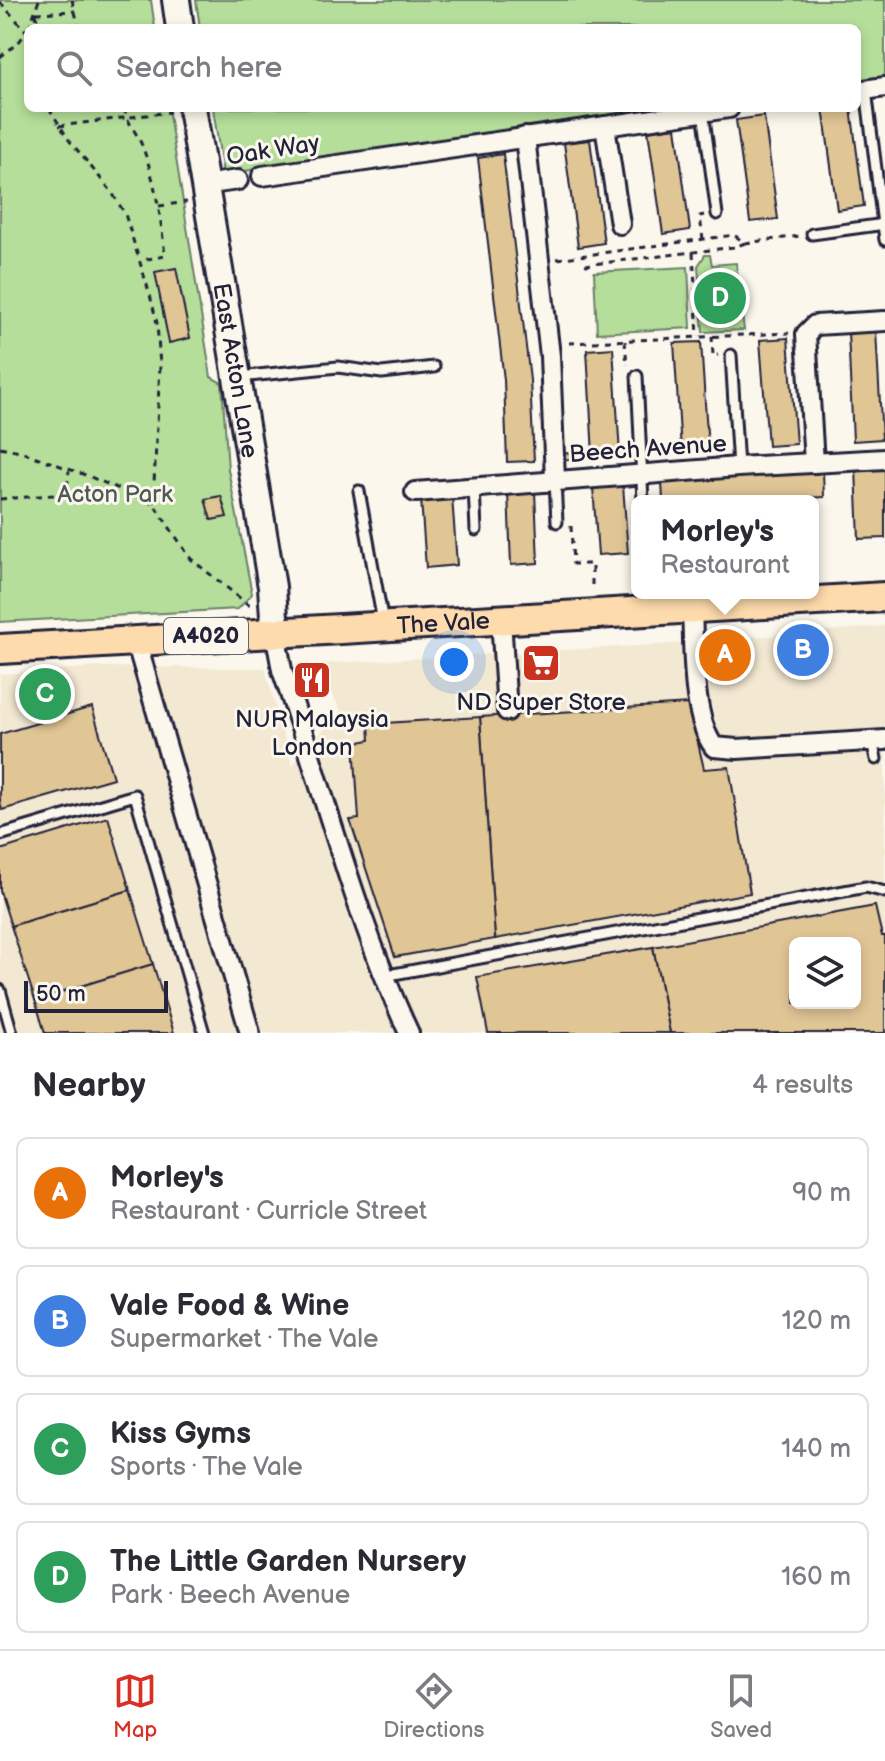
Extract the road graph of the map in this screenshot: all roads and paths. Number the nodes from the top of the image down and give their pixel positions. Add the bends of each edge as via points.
1 (39, 0) edge
2 (72, 0) edge
3 (176, 0) edge
4 (0, 2) edge
5 (75, 11) junction
6 (36, 13) junction
7 (31, 24) edge
8 (37, 24) edge
9 (78, 24) edge
10 (179, 24) edge
11 (24, 27) edge
12 (24, 36) edge
13 (0, 57) edge
14 (885, 87) edge
15 (861, 90) edge
16 (51, 112) edge
17 (124, 112) edge
18 (163, 112) edge
19 (182, 112) edge
20 (696, 112) edge
21 (703, 112) edge
22 (125, 116) junction
23 (59, 126) junction
24 (605, 126) junction
25 (525, 137) junction
26 (262, 176) joint
27 (238, 180) joint
28 (195, 194) junction
29 (159, 206) junction
30 (717, 214) dead end
31 (620, 224) dead end
32 (884, 224) edge
33 (812, 234) joint
34 (885, 240) edge
35 (745, 243) junction
36 (693, 252) junction
37 (140, 260) junction
38 (541, 261) junction
39 (585, 265) dead end
40 (885, 321) edge
41 (808, 332) junction
42 (698, 337) junction
43 (625, 341) junction
44 (549, 344) junction
45 (731, 355) dead end
46 (434, 367) dead end
47 (637, 376) joint
48 (235, 378) junction
49 (0, 447) edge
50 (885, 459) edge
51 (814, 463) junction
52 (738, 467) junction
53 (69, 471) junction
54 (642, 474) junction
55 (555, 480) junction
56 (474, 487) junction
57 (359, 491) dead end
58 (415, 492) dead end
59 (643, 495) edge
60 (0, 499) edge
61 (153, 503) junction
62 (557, 522) dead end
63 (571, 522) dead end
64 (476, 530) dead end
65 (885, 597) edge
66 (248, 604) dead end
67 (692, 608) junction
68 (593, 614) junction
69 (501, 619) junction
70 (384, 626) junction
71 (275, 632) junction
72 (136, 641) junction
73 (0, 649) edge
74 (507, 711) dead end
75 (878, 747) edge
76 (0, 835) edge
77 (885, 892) edge
78 (383, 976) junction
79 (0, 990) edge
80 (12, 1033) edge
81 (204, 1033) edge
82 (250, 1033) edge
83 (409, 1033) edge

1 - 6 path
2 - 5 path
3 - 10 street
4 - 11 path
5 - 6 path
5 - 9 path
6 - 7 path
6 - 8 path
12 - 13 path
14 - 15 street
15 - 32 lane
16 - 23 path
17 - 22 path
18 - 22 path
19 - 28 street, East Acton Lane
20 - 24 street, Oak Way
21 - 30 lane
22 - 23 path
22 - 29 path via 139,136
23 - 37 path via 125,214
24 - 25 street, Oak Way
24 - 31 street
25 - 26 street, Oak Way
25 - 38 street
26 - 27 lane, Oak Way
27 - 28 street, Oak Way
28 - 29 path
28 - 48 street, East Acton Lane
29 - 37 path via 165,256
32 - 33 lane
32 - 34 lane
33 - 35 path
35 - 36 path
35 - 38 path via 734,235
36 - 39 path
36 - 42 path
37 - 61 path via 157,323 160,366
38 - 44 street
40 - 41 street via 815,325
41 - 42 path
41 - 51 street
42 - 43 path
43 - 44 path
43 - 47 path via 627,368
44 - 55 street
45 - 52 lane
46 - 48 lane via 396,373 338,367
47 - 54 lane
48 - 71 street, East Acton Lane via 272,587
49 - 53 path
50 - 51 street, Beech Avenue
51 - 52 street, Beech Avenue
52 - 54 street, Beech Avenue
53 - 60 path via 66,496
53 - 61 path
54 - 55 street, Beech Avenue
54 - 59 lane
55 - 56 street, Beech Avenue
55 - 62 lane
56 - 58 street, Beech Avenue
56 - 64 lane
57 - 70 lane
61 - 66 path via 191,559
63 - 68 path via 573,564 592,564
65 - 67 main road, The Vale / A4020
67 - 68 main road, The Vale / A4020
67 - 75 street via 707,738 727,751
68 - 69 main road, The Vale / A4020
69 - 70 main road, The Vale / A4020
69 - 74 street
70 - 71 main road, The Vale / A4020
71 - 72 main road, The Vale / A4020
71 - 78 street via 282,670
72 - 73 main road, The Vale / A4020
72 - 82 street
76 - 81 lane via 135,795
77 - 78 lane via 866,887
78 - 83 street
79 - 80 lane

